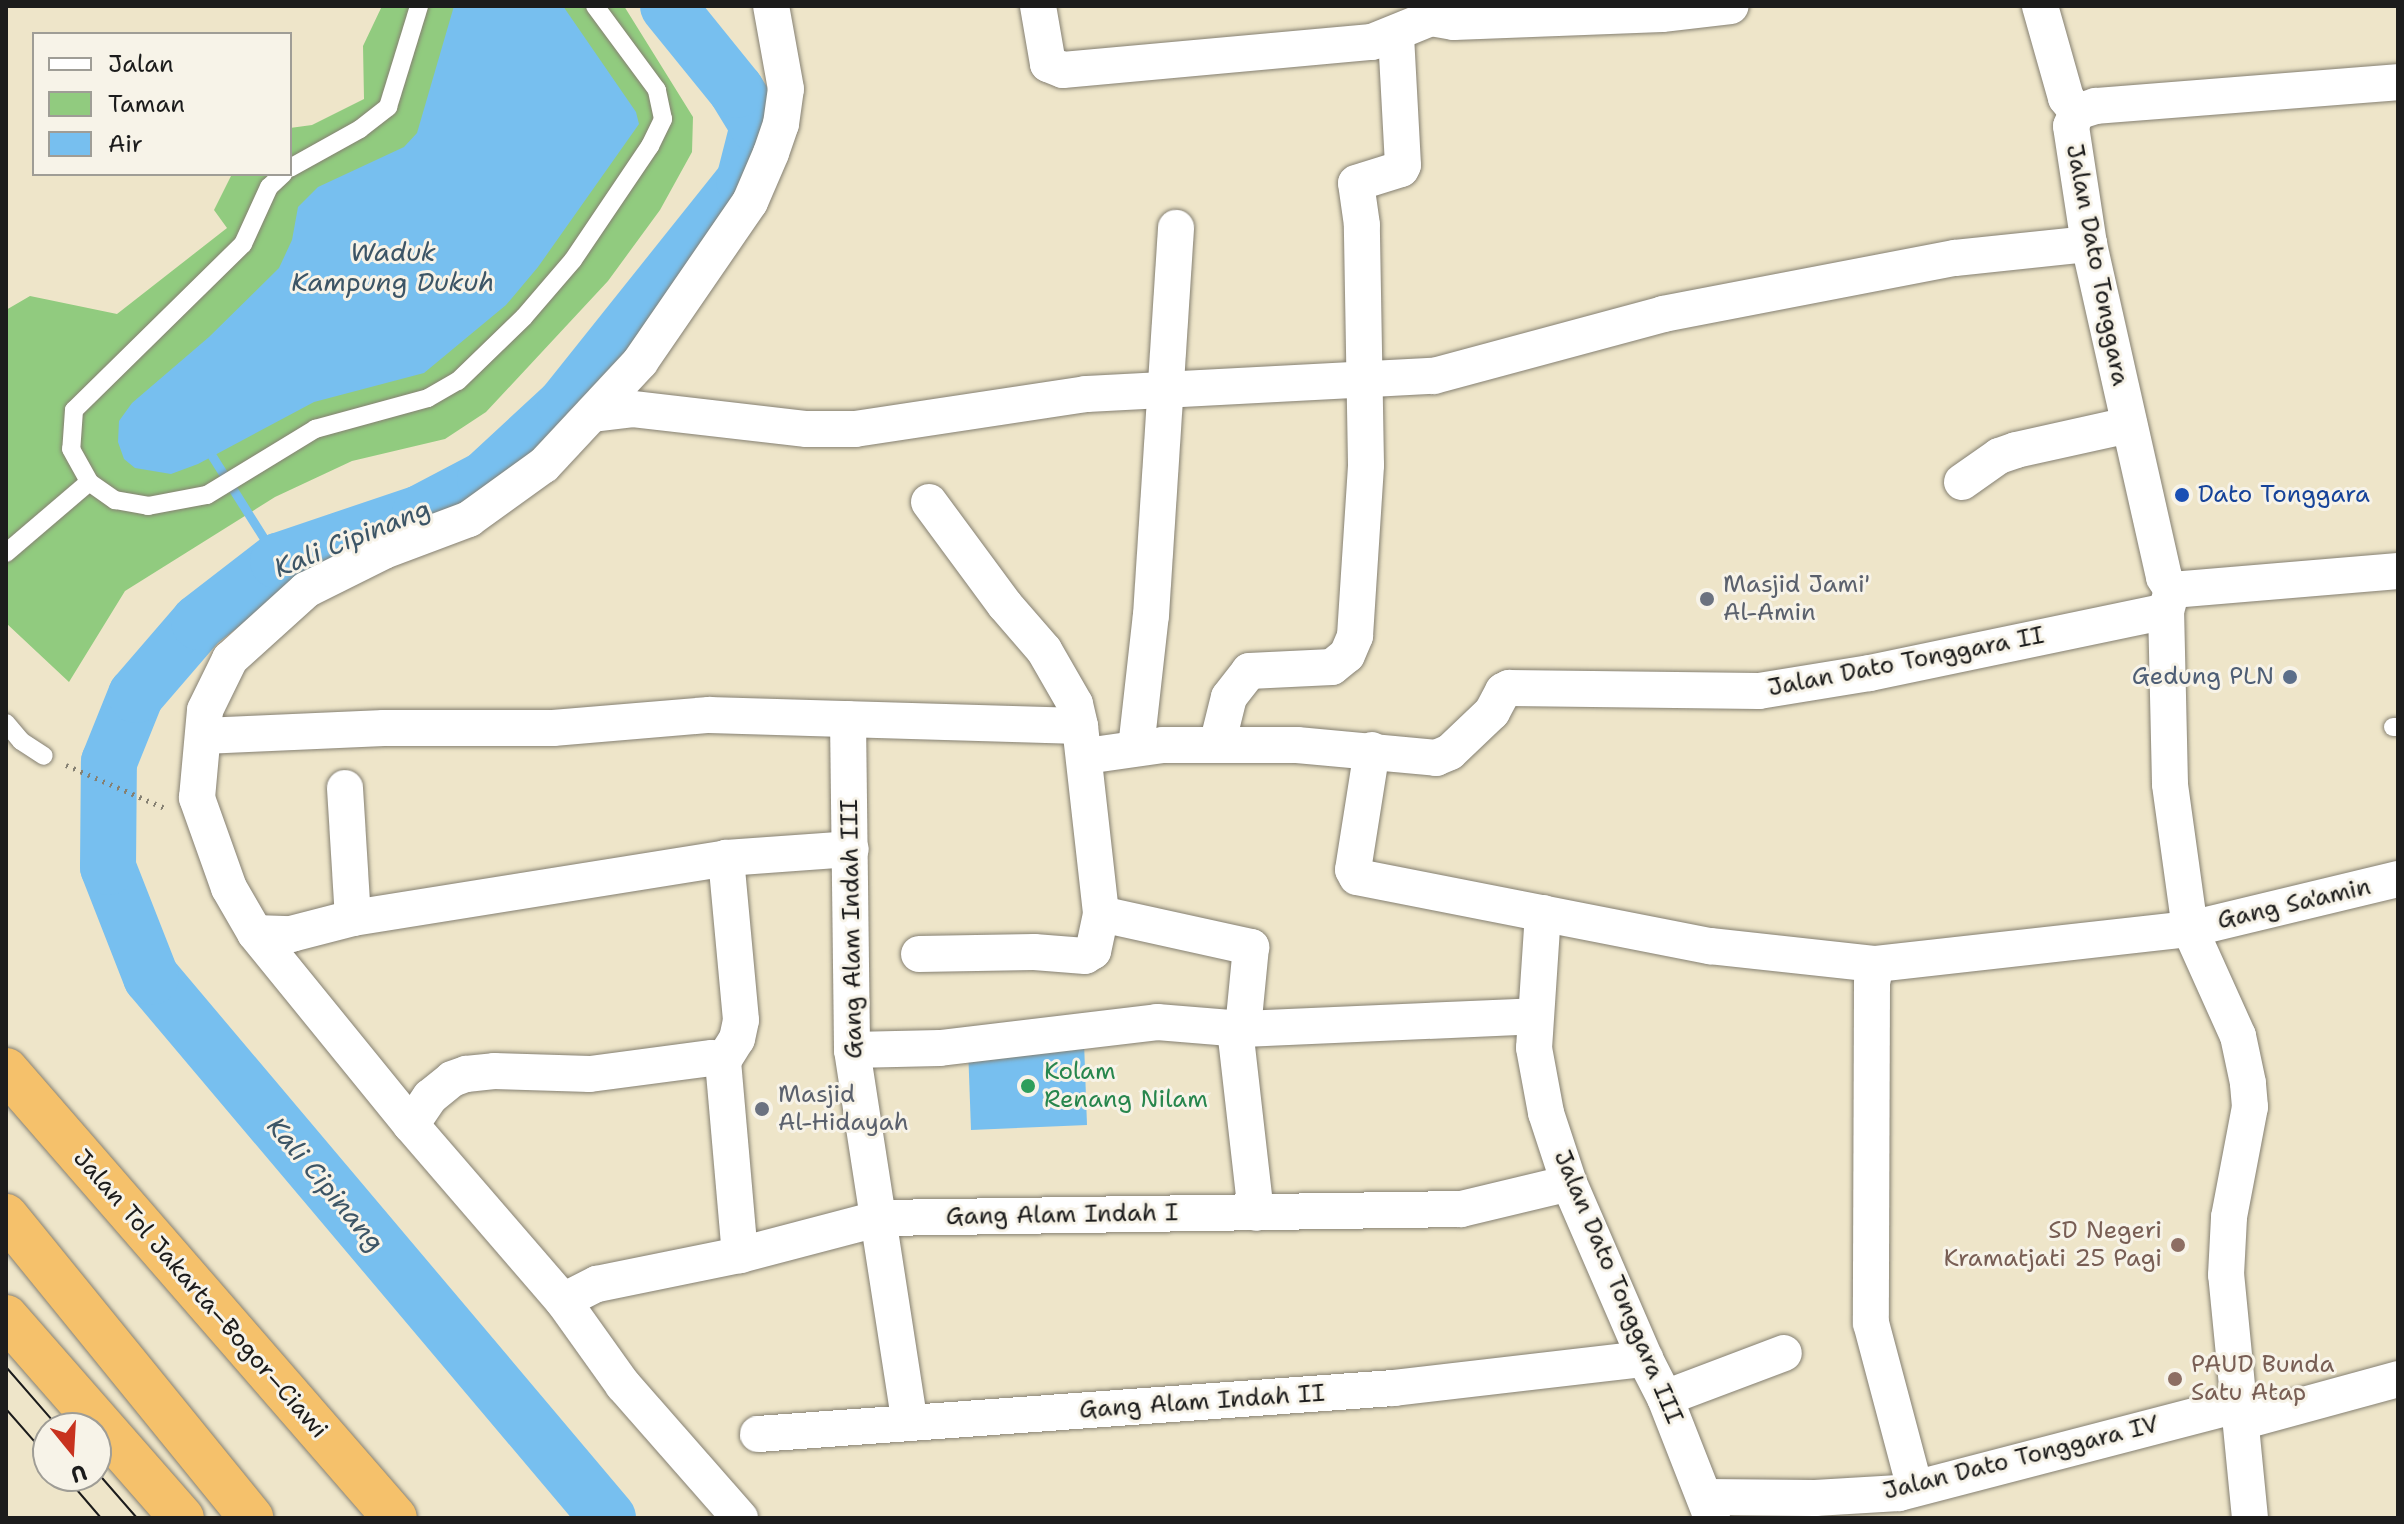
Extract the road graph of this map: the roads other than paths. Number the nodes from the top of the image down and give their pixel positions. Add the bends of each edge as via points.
1 (419, 6) edge
2 (595, 6) edge
3 (771, 6) edge
4 (1038, 6) edge
5 (1731, 6) edge
6 (2040, 6) edge
7 (1430, 12) edge
8 (1396, 34) junction
9 (2398, 82) edge
10 (2077, 112) junction
11 (292, 167) edge
12 (281, 176) edge
13 (1176, 228) dead end
14 (2089, 244) junction
15 (1364, 380) junction
16 (1166, 388) junction
17 (593, 414) junction
18 (2129, 425) junction
19 (89, 482) junction
20 (1962, 482) dead end
21 (929, 502) dead end
22 (6, 553) edge
23 (2398, 571) edge
24 (2169, 601) junction
25 (848, 719) junction
26 (6, 723) edge
27 (203, 736) junction
28 (1083, 741) junction
29 (1217, 745) junction
30 (1136, 748) junction
31 (1372, 750) junction
32 (44, 756) road end
33 (345, 788) dead end
34 (851, 849) junction
35 (726, 858) junction
36 (2398, 879) edge
37 (1543, 913) junction
38 (1101, 914) junction
39 (353, 918) junction
40 (2190, 929) junction
41 (255, 933) junction
42 (919, 954) dead end
43 (1876, 964) junction
44 (1535, 1016) junction
45 (1239, 1029) junction
46 (852, 1050) junction
47 (723, 1061) junction
48 (6, 1070) edge
49 (411, 1125) junction
50 (1569, 1183) junction
51 (1256, 1213) junction
52 (6, 1216) edge
53 (881, 1218) junction
54 (740, 1255) junction
55 (563, 1301) junction
56 (6, 1317) edge
57 (1784, 1353) dead end
58 (1645, 1359) junction
59 (2398, 1379) edge
60 (1665, 1398) junction
61 (2239, 1414) junction
62 (910, 1423) junction
63 (758, 1434) dead end
64 (1915, 1488) junction
65 (1709, 1508) edge
66 (1817, 1508) edge
67 (182, 1518) edge
68 (251, 1518) edge
69 (395, 1518) edge
70 (740, 1518) edge
71 (2250, 1518) edge

1 - 11 lane via 388,107
2 - 19 lane via 657,90 663,119 573,260 458,381 428,398 315,429 207,495 148,506 115,500
3 - 17 street via 785,100 750,202 640,362
4 - 8 street via 1047,59 1056,70 1298,51
5 - 7 street via 1662,14 1454,22
6 - 10 street via 2066,98
7 - 8 street
8 - 15 street via 1403,165 1356,183 1362,225
9 - 10 street, Jalan Dato Tonggara via 2096,106
10 - 14 street, Jalan Dato Tonggara via 2071,126
12 - 19 lane via 269,187 243,244 74,410 71,449
13 - 16 street
14 - 15 street via 1955,258 1663,314 1434,376
14 - 18 street, Jalan Dato Tonggara
15 - 16 street
15 - 29 street via 1362,538 1350,649 1336,665 1321,670 1249,671 1229,697
16 - 17 street via 1086,394 855,429 807,429 633,409
16 - 30 street
17 - 27 street via 544,465 469,519 384,551 306,590 230,659 205,710
18 - 20 street via 2016,450
18 - 24 street, Jalan Dato Tonggara
19 - 22 lane
21 - 28 street via 1052,662 1075,704
23 - 24 street
24 - 31 street, Jalan Dato Tonggara II via 1870,673 1759,691 1509,688 1492,712 1442,757
24 - 40 street, Jalan Dato Tonggara via 2170,784
25 - 27 street via 709,715 553,728
25 - 28 street
25 - 34 street, Gang Alam Indah III
26 - 32 lane
27 - 41 street via 197,798 229,888
28 - 30 street
28 - 38 street
29 - 30 street
29 - 31 street
31 - 37 street via 1354,875
33 - 39 street
34 - 35 street
34 - 46 street, Gang Alam Indah III
35 - 39 street
35 - 47 street via 741,1020
36 - 40 street, Gang Sa'amin
37 - 43 street via 1710,946
37 - 44 street, Jalan Dato Tonggara III
38 - 42 street via 1095,945 1085,956
38 - 45 street via 1251,947
39 - 41 street via 291,934
40 - 43 street
40 - 61 street, Jalan Dato Tonggara via 2238,1036 2248,1083 2250,1107 2229,1217 2226,1275
41 - 49 street
43 - 64 street via 1871,1323
44 - 45 street
44 - 50 street, Jalan Dato Tonggara III via 1534,1048 1546,1113
45 - 46 street via 1157,1022 940,1048
45 - 51 street
46 - 53 street, Gang Alam Indah III
47 - 49 street via 712,1058 590,1074 466,1074 430,1097
47 - 54 street
48 - 69 highway, Jalan Tol Jakarta–Bogor–Ciawi
49 - 55 street
50 - 51 street, Gang Alam Indah I via 1461,1209
50 - 58 street, Jalan Dato Tonggara III
51 - 53 street, Gang Alam Indah I
52 - 68 highway
53 - 54 street, Gang Alam Indah I
53 - 62 street, Gang Alam Indah III
54 - 55 street, Gang Alam Indah I via 597,1284
55 - 70 street via 623,1385
56 - 67 highway
57 - 60 street
58 - 60 street, Jalan Dato Tonggara III
58 - 62 street, Gang Alam Indah II via 1393,1388
59 - 61 street, Jalan Dato Tonggara IV
60 - 65 street, Jalan Dato Tonggara III
61 - 64 street, Jalan Dato Tonggara IV
61 - 71 street, Jalan Dato Tonggara
62 - 63 street, Gang Alam Indah II
64 - 66 street, Jalan Dato Tonggara IV
65 - 66 street, Jalan Dato Tonggara IV

